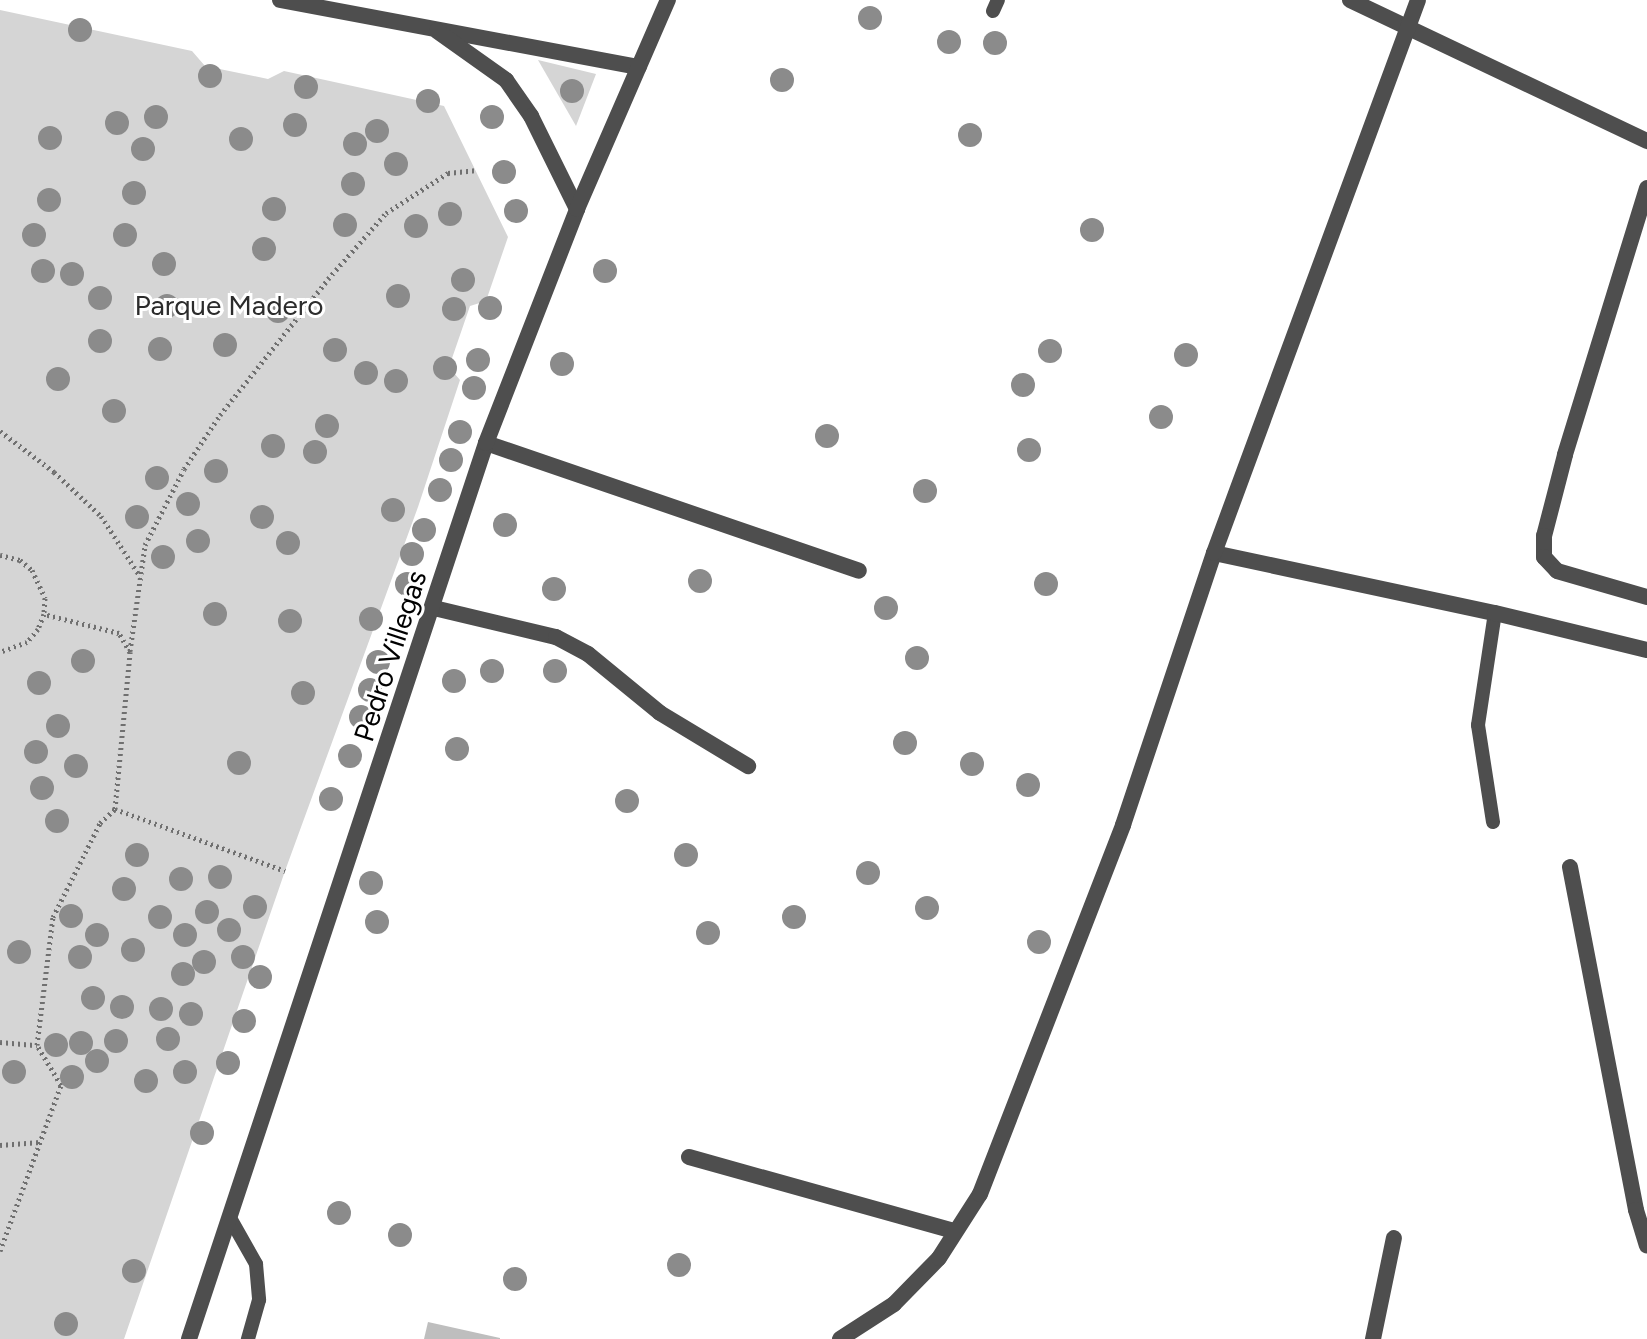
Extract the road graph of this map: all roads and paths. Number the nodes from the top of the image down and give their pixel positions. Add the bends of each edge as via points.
1 (280, 0) edge
2 (668, 0) edge
3 (1350, 0) edge
4 (1418, 0) edge
5 (1408, 27) junction
6 (433, 28) junction
7 (639, 67) junction
8 (1647, 141) edge
9 (475, 170) dead end
10 (1647, 188) edge
11 (577, 209) junction
12 (0, 431) edge
13 (486, 443) junction
14 (1214, 553) junction
15 (0, 555) edge
16 (859, 571) dead end
17 (141, 577) junction
18 (1647, 597) edge
19 (434, 608) junction
20 (1495, 613) junction
21 (44, 614) junction
22 (1647, 650) edge
23 (0, 652) edge
24 (130, 652) junction
25 (748, 766) dead end
26 (115, 809) junction
27 (1493, 822) dead end
28 (1570, 867) dead end
29 (285, 871) dead end
30 (0, 1042) edge
31 (37, 1045) junction
32 (40, 1142) junction
33 (0, 1145) edge
34 (689, 1157) dead end
35 (230, 1218) junction
36 (954, 1231) junction
37 (1394, 1238) dead end
38 (1647, 1245) edge
39 (0, 1251) edge
40 (189, 1339) edge
41 (248, 1339) edge
42 (840, 1339) edge
43 (1373, 1339) edge

1 - 6 street
2 - 7 street, Pedro Villegas
3 - 5 street
4 - 5 street
5 - 8 street
5 - 14 street
6 - 7 street
6 - 11 street via 506,80 531,116
7 - 11 street, Pedro Villegas
9 - 17 path via 448,173 386,213 328,279 184,469 145,545
10 - 18 street via 1565,455 1544,536 1544,557 1557,571
11 - 13 street, Pedro Villegas
12 - 17 path via 101,516
13 - 16 street
13 - 19 street, Pedro Villegas
14 - 20 street
14 - 36 street via 1123,825 980,1194
15 - 21 path via 32,570 41,583
17 - 24 path
19 - 25 street via 556,637 588,654 660,713
19 - 35 street, Pedro Villegas
20 - 22 street
20 - 27 lane via 1478,725
21 - 23 path via 27,642
21 - 24 path via 119,633
24 - 26 path
26 - 29 path
26 - 31 path via 100,823 53,917
28 - 38 street
30 - 31 path
31 - 32 path via 61,1085
32 - 33 path
32 - 39 path
34 - 36 street
35 - 40 street, Pedro Villegas
35 - 41 lane via 256,1264 259,1300
36 - 42 street via 939,1258 894,1304
37 - 43 street

